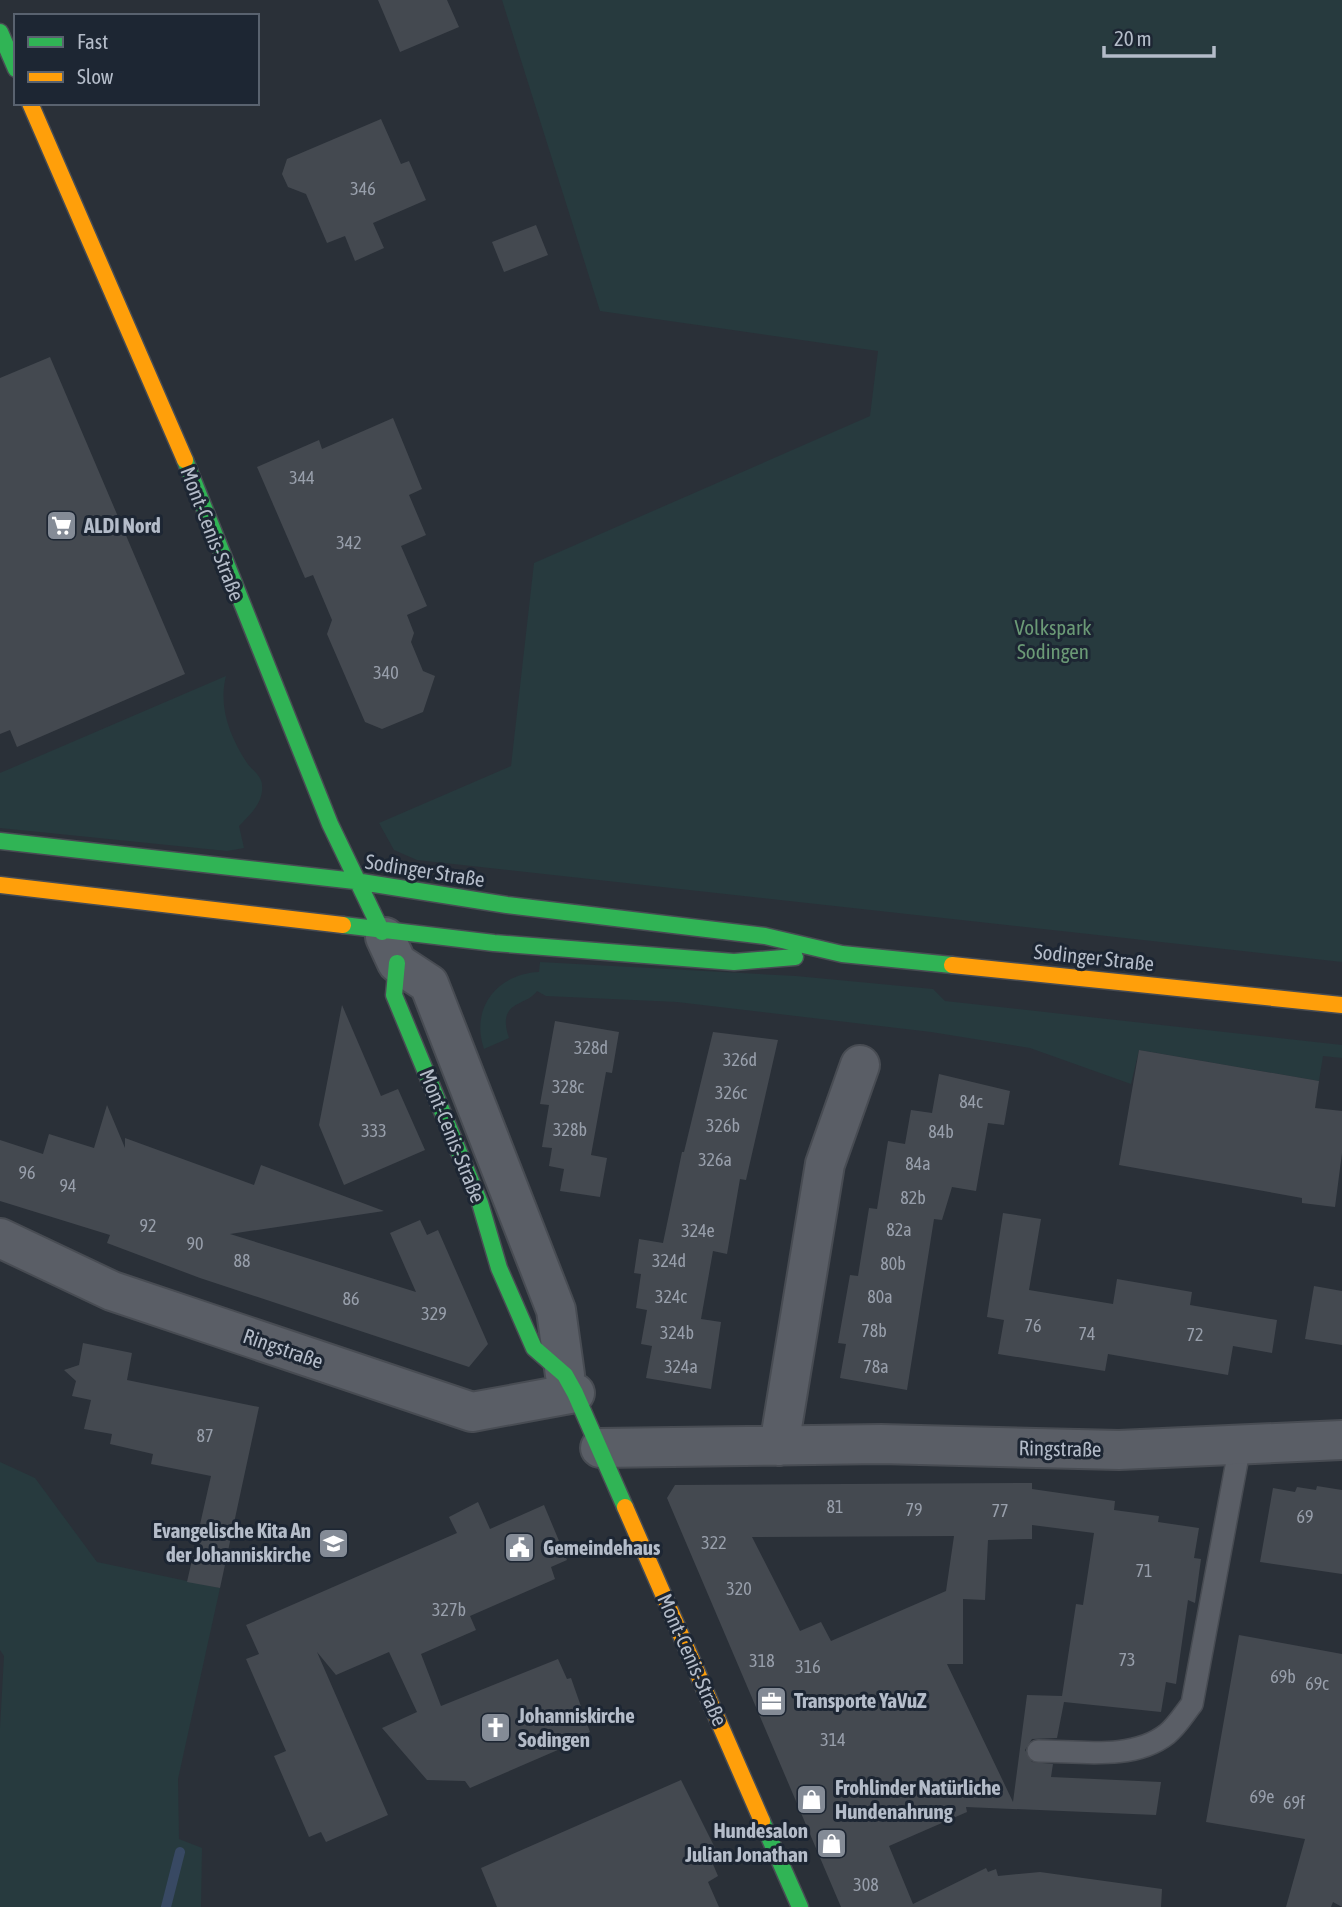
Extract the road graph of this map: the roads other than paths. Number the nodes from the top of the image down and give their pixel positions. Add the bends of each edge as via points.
1 (0, 32) edge
2 (14, 64) edge
3 (31, 105) edge
4 (0, 841) edge
5 (355, 881) junction
6 (0, 884) edge
7 (390, 947) junction
8 (842, 954) junction
9 (1342, 1005) edge
10 (860, 1065) dead end
11 (0, 1238) edge
12 (570, 1384) junction
13 (1342, 1440) edge
14 (1240, 1445) junction
15 (779, 1446) junction
16 (600, 1448) junction
17 (1038, 1751) dead end
18 (800, 1907) edge

1 - 2 main road
3 - 5 main road, Mont-Cenis-Straße via 191,475
4 - 5 main road, Sodinger Straße
5 - 7 main road, Mont-Cenis-Straße
5 - 8 main road, Sodinger Straße via 507,905 765,936
6 - 7 main road, Sodinger Straße
7 - 8 main road, Sodinger Straße via 734,962
7 - 12 street, Mont-Cenis-Straße via 429,984 556,1310
8 - 9 main road, Sodinger Straße
10 - 15 street via 825,1164
11 - 12 street, Ringstraße via 112,1291 472,1412
12 - 16 main road, Mont-Cenis-Straße
13 - 14 street, Ringstraße
14 - 15 street, Ringstraße via 1119,1450
14 - 17 lane via 1192,1704 1166,1734 1145,1746 1105,1752
15 - 16 street, Ringstraße
16 - 18 main road, Mont-Cenis-Straße

